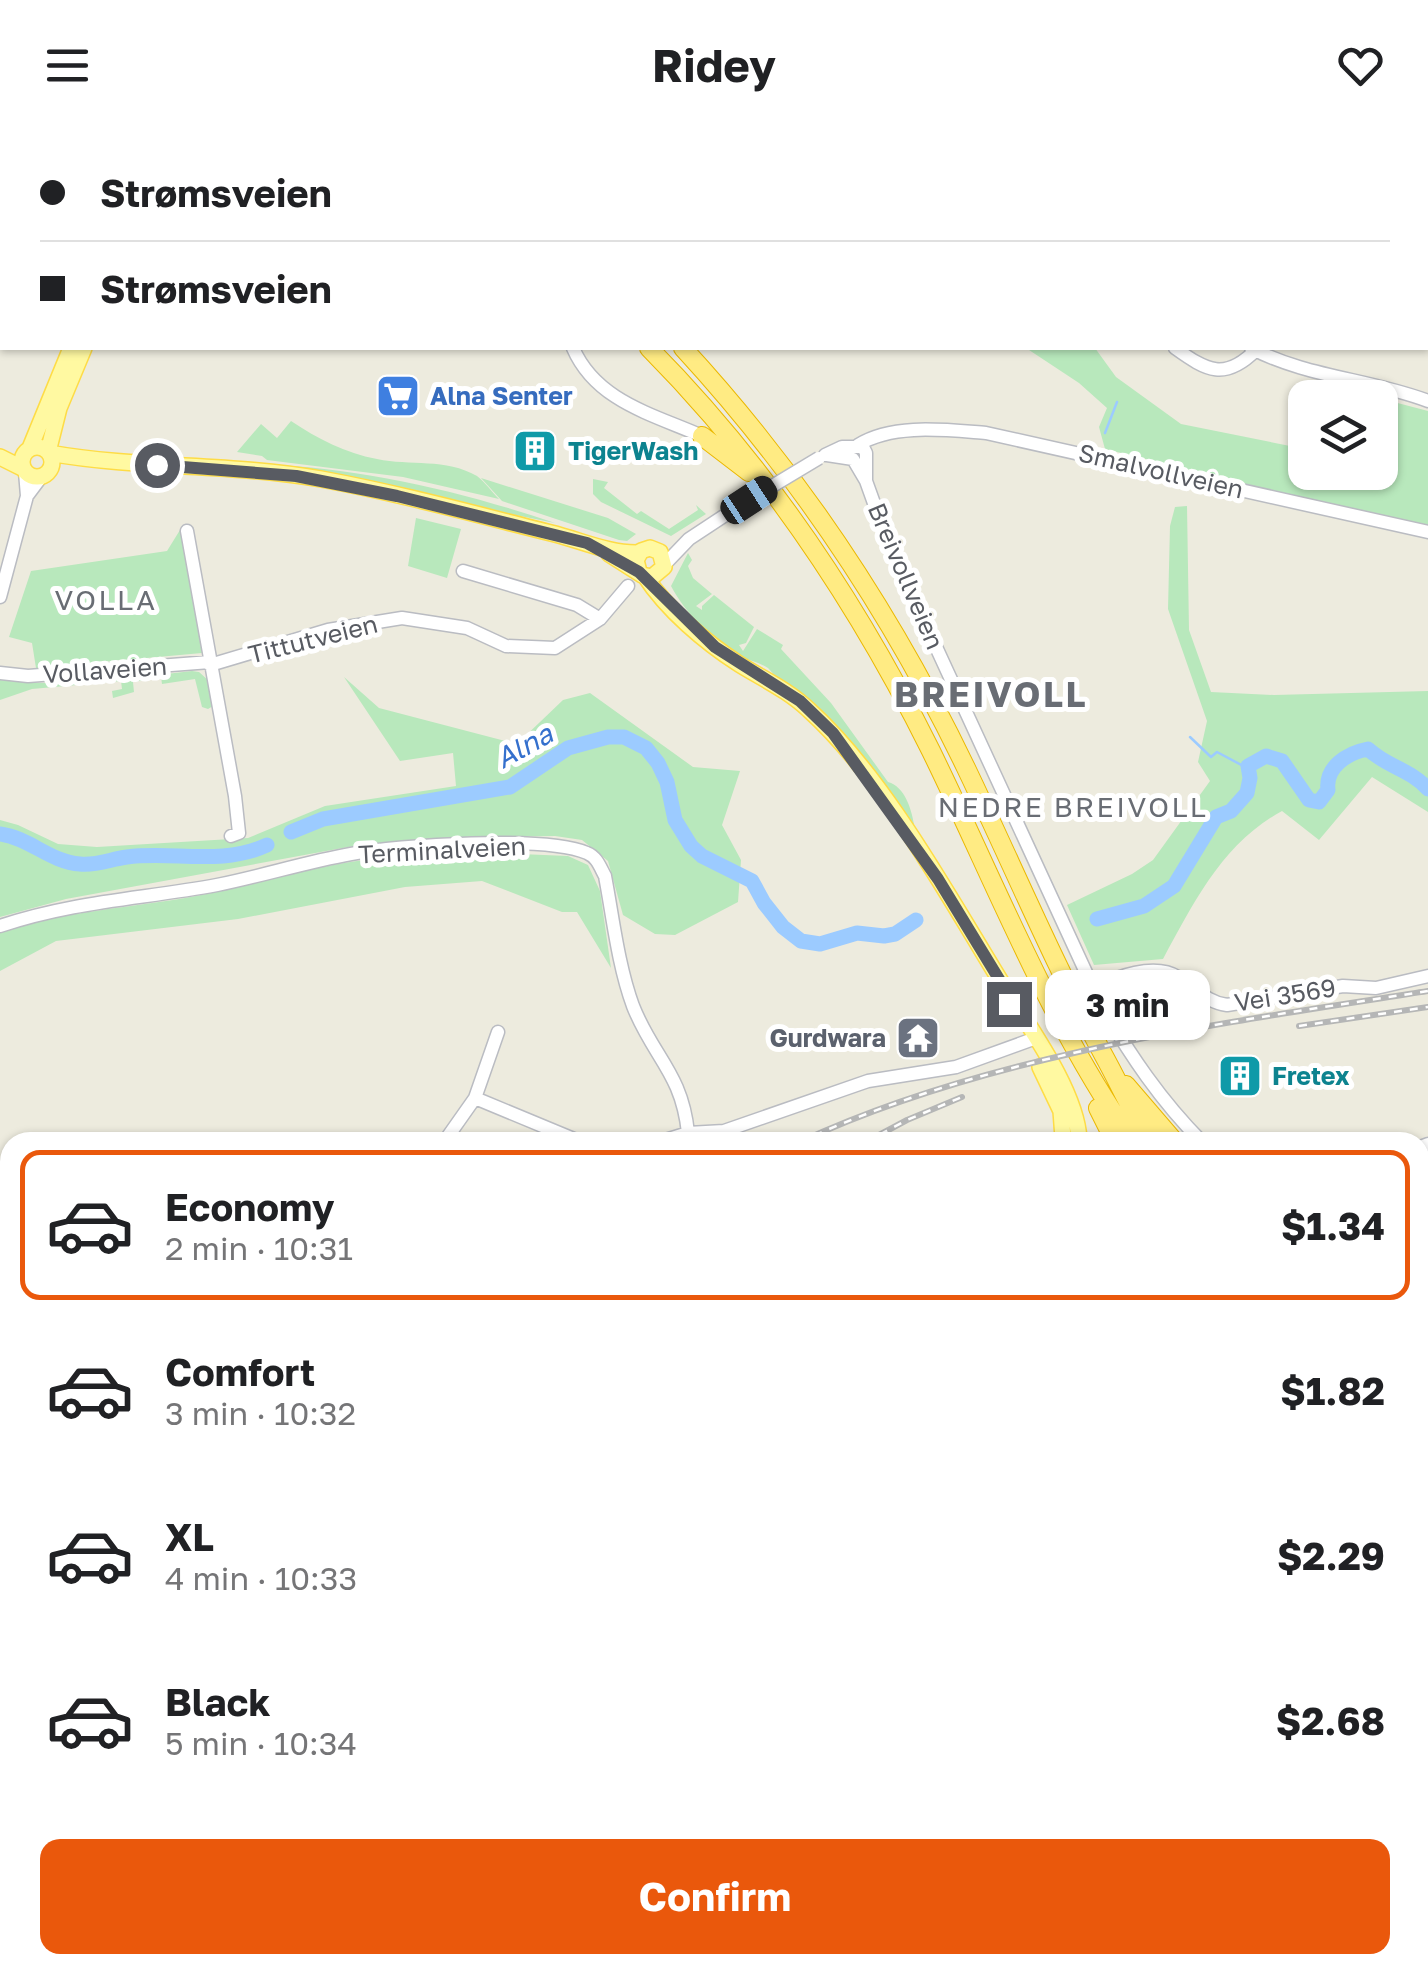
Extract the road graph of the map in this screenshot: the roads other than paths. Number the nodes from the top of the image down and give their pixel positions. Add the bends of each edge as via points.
1 (70, 350) edge
2 (83, 350) edge
3 (574, 350) edge
4 (651, 350) edge
5 (685, 350) edge
6 (1179, 350) edge
7 (1253, 350) edge
8 (1273, 352) edge
9 (1428, 400) edge
10 (702, 436) joint
11 (28, 450) junction
12 (49, 453) junction
13 (0, 454) edge
14 (858, 454) junction
15 (101, 462) junction
16 (35, 472) junction
17 (769, 486) junction
18 (187, 531) dead end
19 (1428, 532) edge
20 (598, 547) junction
21 (639, 553) junction
22 (5, 561) edge
23 (661, 562) junction
24 (463, 571) dead end
25 (642, 574) junction
26 (628, 586) dead end
27 (0, 597) edge
28 (678, 613) junction
29 (600, 618) junction
30 (210, 664) junction
31 (0, 673) edge
32 (231, 836) dead end
33 (0, 926) edge
34 (1428, 976) edge
35 (1092, 988) junction
36 (1053, 1012) junction
37 (498, 1032) dead end
38 (1032, 1040) junction
39 (1107, 1061) junction
40 (474, 1098) junction
41 (451, 1132) edge
42 (557, 1132) edge
43 (688, 1132) edge
44 (720, 1132) edge
45 (1071, 1132) edge
46 (1110, 1132) edge
47 (1126, 1132) edge
48 (1146, 1132) edge
49 (1167, 1132) edge
50 (1192, 1132) edge

1 - 11 main road
2 - 12 main road
3 - 10 street via 604,391
4 - 17 highway
5 - 39 highway via 800,488 896,634
6 - 7 street via 1218,370 1238,366
8 - 9 street via 1297,368
10 - 17 highway
11 - 12 main road
11 - 13 main road
11 - 16 main road via 22,460
12 - 15 main road
12 - 16 main road via 52,460
13 - 16 main road
14 - 19 street, Smalvollveien via 892,434 945,430 1006,437
14 - 23 street, Smalvollveien, bridge via 837,448
14 - 35 street, Breivollveien via 919,610
15 - 16 main road
15 - 20 main road via 320,479
16 - 22 street
17 - 36 highway via 891,676
18 - 30 street
20 - 21 main road
20 - 25 main road
21 - 23 main road via 646,549
21 - 25 main road
22 - 27 street
23 - 25 main road via 652,577
23 - 28 main road
24 - 29 street
25 - 28 main road
26 - 29 street, Tittutveien
28 - 38 main road via 725,654 800,701 833,733 915,844
29 - 30 street, Tittutveien via 554,648 506,646 467,628 402,618 328,630
30 - 31 street, Vollaveien
30 - 32 street via 239,833
33 - 43 street, Terminalveien via 68,906 216,885 355,853 461,844 556,846 589,854 605,876 630,998 679,1087
34 - 35 street, Vei 3569 via 1227,1005 1160,971
35 - 50 street, Breivollveien via 1133,1060
36 - 46 highway
36 - 47 highway
37 - 40 street
38 - 44 street via 956,1068 847,1087
38 - 45 main road via 1073,1110
39 - 48 highway
39 - 49 highway
40 - 41 street
40 - 42 street

